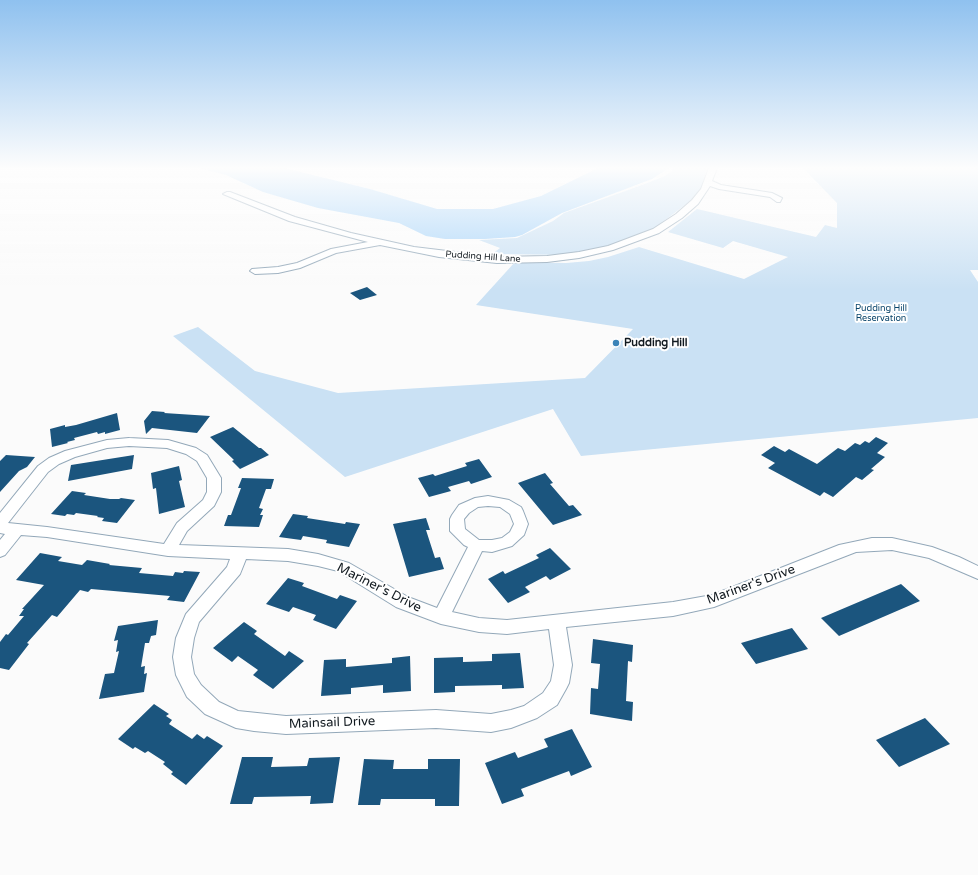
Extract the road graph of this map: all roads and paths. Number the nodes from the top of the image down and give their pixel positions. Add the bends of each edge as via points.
1 (266, 209) edge
2 (688, 209) edge
3 (382, 242) junction
4 (255, 271) dead end
5 (0, 523) edge
6 (0, 528) edge
7 (17, 529) junction
8 (477, 545) dead end
9 (168, 550) junction
10 (0, 551) edge
11 (240, 554) junction
12 (978, 573) edge
13 (441, 617) junction
14 (557, 622) junction

1 - 3 street, Pudding Hill Lane via 292,219
2 - 3 street, Pudding Hill Lane via 656,231 624,244 579,255 536,260 497,260 428,252
3 - 4 street via 334,251 293,267
5 - 9 street via 43,469 54,461 107,444 168,444 191,451 202,458 214,478 214,492 210,503 182,527
6 - 7 street, Mariner's Drive
7 - 9 street, Mariner's Drive
7 - 10 street
8 - 13 street
9 - 11 street, Mariner's Drive
11 - 13 street, Mariner's Drive via 288,555 343,567 402,602
11 - 14 street, Mainsail Drive via 234,570 192,619 182,657 185,675 194,691 212,708 236,719 286,725 436,719 491,723 512,719 530,712 550,699 560,683 563,666
12 - 14 street, Mariner's Drive via 953,561 910,547 872,544 844,549 714,601 673,609
13 - 14 street, Mariner's Drive via 479,625 508,627

